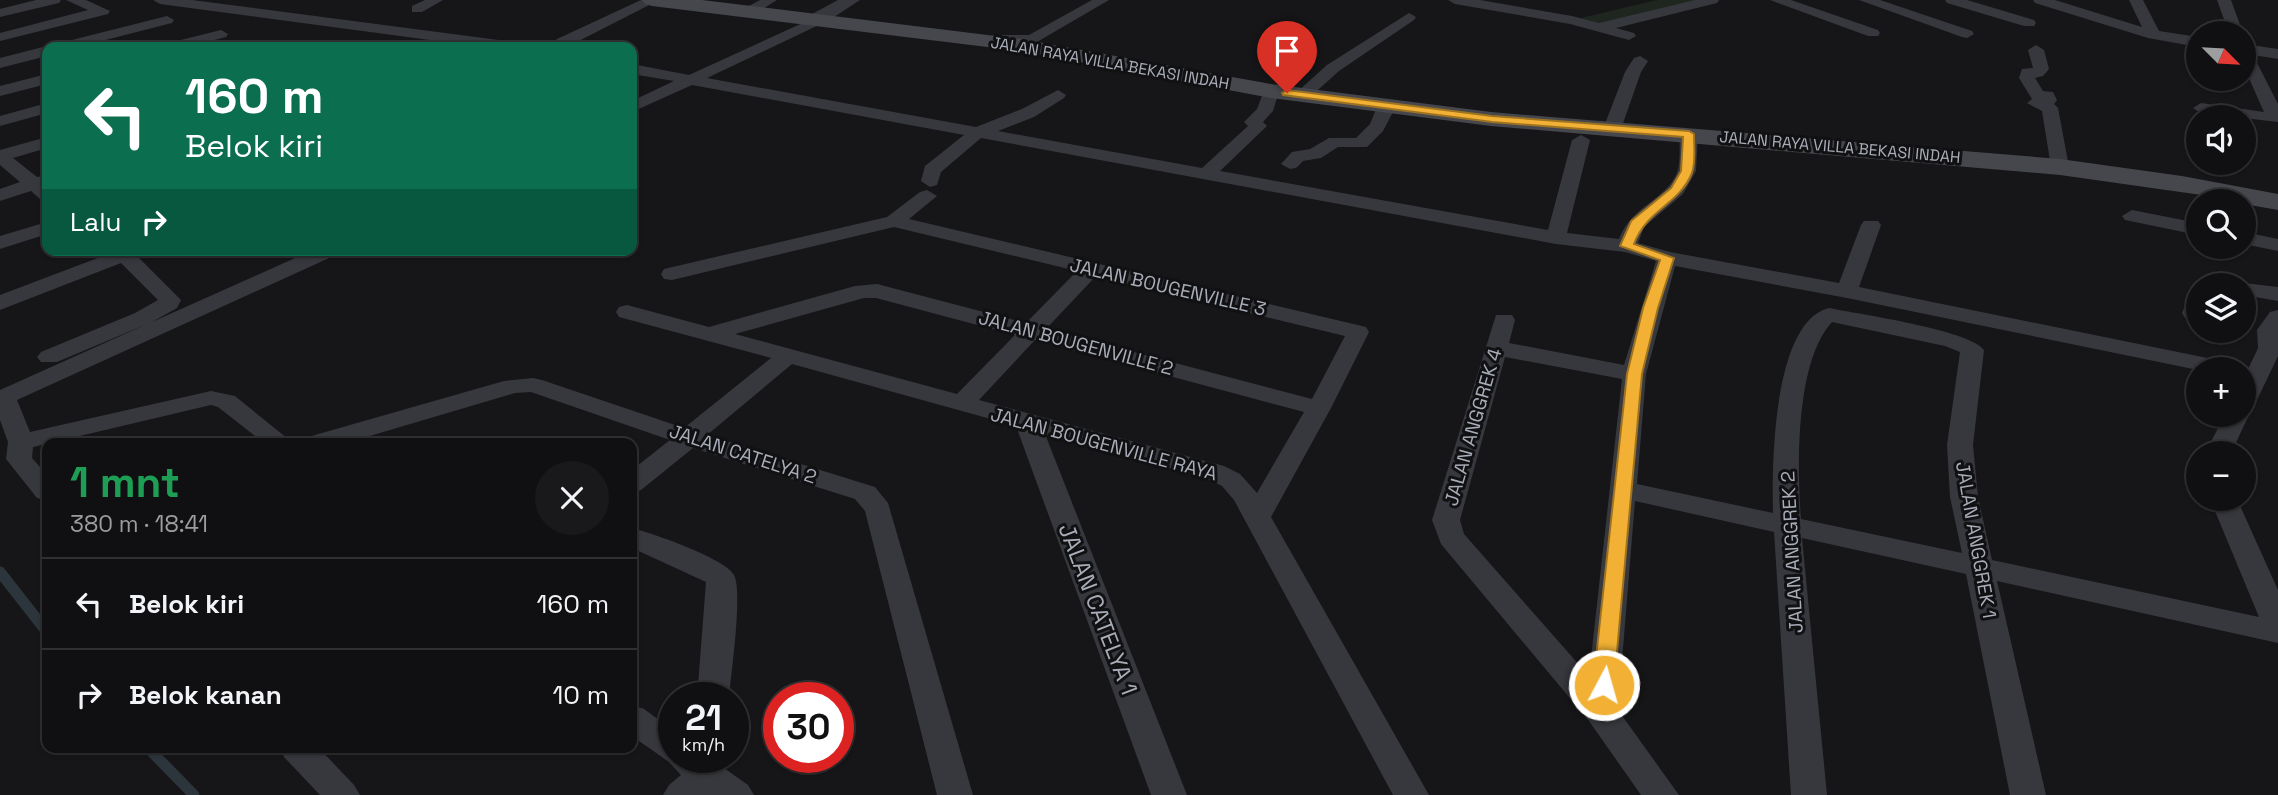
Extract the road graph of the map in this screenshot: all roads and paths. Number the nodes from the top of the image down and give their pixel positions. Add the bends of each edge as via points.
1 (54, 0) edge
2 (73, 0) edge
3 (160, 0) edge
4 (436, 0) edge
5 (652, 0) edge
6 (851, 0) edge
7 (1102, 0) edge
8 (1657, 0) edge
9 (1712, 0) edge
10 (1777, 0) edge
11 (1952, 0) edge
12 (2040, 0) edge
13 (2135, 0) edge
14 (2224, 0) edge
15 (1468, 1) edge
16 (1875, 1) edge
17 (760, 6) edge
18 (417, 9) dead end
19 (0, 13) edge
20 (1409, 17) dead end
21 (167, 20) dead end
22 (1572, 20) junction
23 (821, 21) junction
24 (2232, 21) edge
25 (2029, 23) dead end
26 (1601, 27) junction
27 (1873, 33) dead end
28 (221, 34) dead end
29 (1967, 34) dead end
30 (2153, 35) junction
31 (950, 36) junction
32 (1629, 36) dead end
33 (0, 37) edge
34 (2186, 39) edge
35 (81, 42) edge
36 (190, 42) edge
37 (476, 42) edge
38 (567, 42) edge
39 (2036, 50) dead end
40 (2256, 51) edge
41 (42, 52) edge
42 (2278, 54) edge
43 (1640, 61) dead end
44 (637, 62) edge
45 (0, 63) edge
46 (637, 70) edge
47 (2256, 73) edge
48 (695, 76) junction
49 (42, 80) edge
50 (0, 91) edge
51 (1271, 91) junction
52 (1058, 95) dead end
53 (1303, 95) junction
54 (637, 105) edge
55 (1385, 106) junction
56 (42, 109) edge
57 (2275, 109) edge
58 (2256, 116) edge
59 (0, 121) edge
60 (1612, 129) junction
61 (978, 132) junction
62 (1689, 134) junction
63 (1581, 140) dead end
64 (42, 143) edge
65 (0, 156) edge
66 (1290, 164) dead end
67 (2060, 167) junction
68 (1206, 174) junction
69 (42, 185) edge
70 (42, 186) edge
71 (0, 195) edge
72 (2278, 202) edge
73 (2132, 216) dead end
74 (894, 221) junction
75 (1871, 225) dead end
76 (2186, 227) edge
77 (42, 230) edge
78 (1556, 238) junction
79 (2256, 240) edge
80 (0, 243) edge
81 (2278, 245) edge
82 (1627, 246) junction
83 (117, 256) edge
84 (131, 256) edge
85 (318, 256) edge
86 (1667, 258) junction
87 (1092, 268) junction
88 (672, 274) dead end
89 (1847, 291) junction
90 (2256, 291) edge
91 (2278, 294) edge
92 (0, 303) edge
93 (627, 312) dead end
94 (1824, 316) joint
95 (2278, 317) edge
96 (1032, 331) junction
97 (710, 334) junction
98 (2274, 347) edge
99 (788, 356) junction
100 (49, 357) dead end
101 (2186, 361) edge
102 (2256, 367) edge
103 (1634, 374) junction
104 (2, 398) edge
105 (961, 404) junction
106 (1319, 408) junction
107 (1028, 423) junction
108 (274, 438) edge
109 (335, 438) edge
110 (690, 438) junction
111 (21, 442) junction
112 (637, 480) edge
113 (42, 486) edge
114 (1623, 490) junction
115 (2230, 511) edge
116 (1257, 517) junction
117 (1787, 526) junction
118 (637, 539) edge
119 (1978, 568) junction
120 (2268, 582) edge
121 (2278, 625) edge
122 (2278, 632) edge
123 (714, 682) edge
124 (1601, 712) junction
125 (637, 722) edge
126 (658, 738) edge
127 (302, 753) edge
128 (698, 773) edge
129 (342, 795) edge
130 (736, 795) edge
131 (955, 795) edge
132 (1169, 795) edge
133 (1411, 795) edge
134 (1661, 795) edge
135 (1809, 795) edge
136 (2028, 795) edge

1 - 19 street
2 - 33 street via 103,11
3 - 37 street
4 - 18 street
5 - 17 main road, JALAN RAYA VILLA BEKASI INDAH
5 - 38 street
6 - 23 street via 819,18
7 - 31 street via 1032,39
8 - 22 street
9 - 26 street
10 - 27 street
11 - 25 street
12 - 30 street
13 - 30 street
14 - 24 street
15 - 22 street
16 - 29 street
17 - 23 main road, JALAN RAYA VILLA BEKASI INDAH
20 - 53 street via 1333,68
21 - 35 street
22 - 26 street
23 - 31 main road, JALAN RAYA VILLA BEKASI INDAH
23 - 48 street
26 - 32 street
28 - 36 street
30 - 34 street
31 - 51 main road, JALAN RAYA VILLA BEKASI INDAH
39 - 67 street via 2041,69 2028,72 2027,78 2037,95 2049,100 2035,103 2050,108
40 - 42 street
41 - 45 street
43 - 60 street
44 - 48 street
46 - 48 street
47 - 57 street
48 - 54 street
48 - 61 street
49 - 50 street
51 - 53 main road, JALAN RAYA VILLA BEKASI INDAH
51 - 68 street via 1265,111 1253,122 1258,126
52 - 61 street via 1028,113
53 - 55 main road, JALAN RAYA VILLA BEKASI INDAH
55 - 60 main road, JALAN RAYA VILLA BEKASI INDAH
55 - 66 street via 1377,127 1361,144 1335,142 1315,154 1298,156
56 - 59 street
57 - 58 street via 2273,118
60 - 62 main road, JALAN RAYA VILLA BEKASI INDAH
61 - 68 street
61 - 74 street via 932,170 929,188
62 - 67 main road, JALAN RAYA VILLA BEKASI INDAH
62 - 82 street via 1687,171 1676,190 1635,224
63 - 78 street
64 - 65 street
65 - 69 street
67 - 72 main road, JALAN RAYA VILLA BEKASI INDAH
68 - 78 street
70 - 71 street
73 - 76 street
74 - 87 street, JALAN BOUGENVILLE 3
74 - 88 street
75 - 89 street
77 - 80 street
78 - 82 street
79 - 81 street
82 - 86 street
83 - 92 street
84 - 100 street via 169,303
85 - 104 street
86 - 89 street
86 - 103 street
87 - 96 street
87 - 106 street, JALAN BOUGENVILLE 3 via 1361,327
89 - 101 street
90 - 91 street
93 - 97 street, JALAN BOUGENVILLE RAYA
94 - 117 street, JALAN ANGGREK 2 via 1805,346 1794,382 1787,435
94 - 119 street, JALAN ANGGREK 1 via 1950,340 1972,350 1960,445 1964,497
95 - 98 street via 2268,330
96 - 97 street, JALAN BOUGENVILLE 2 via 870,291
96 - 105 street
96 - 106 street, JALAN BOUGENVILLE 2
97 - 99 street, JALAN BOUGENVILLE RAYA
98 - 102 street
99 - 105 street, JALAN BOUGENVILLE RAYA
99 - 110 street
103 - 114 street
103 - 124 street, JALAN ANGGREK 4 via 1500,334 1446,520 1451,537
104 - 111 street
105 - 107 street, JALAN BOUGENVILLE RAYA
106 - 116 street
107 - 116 street, JALAN BOUGENVILLE RAYA via 1215,472 1241,490
107 - 132 street, JALAN CATELYA 1
108 - 111 street via 226,401 211,398
109 - 110 street, JALAN CATELYA 2 via 526,384
110 - 112 street
110 - 131 street, JALAN CATELYA 2 via 864,493 875,502
111 - 113 street via 19,459
114 - 117 street
114 - 124 street
115 - 120 street
116 - 133 street, JALAN BOUGENVILLE RAYA
117 - 119 street
117 - 135 street, JALAN ANGGREK 2
118 - 123 street via 721,578
119 - 122 street
119 - 136 street, JALAN ANGGREK 1
120 - 121 street
124 - 134 street, JALAN ANGGREK 4
125 - 126 street
127 - 129 street
128 - 130 street

